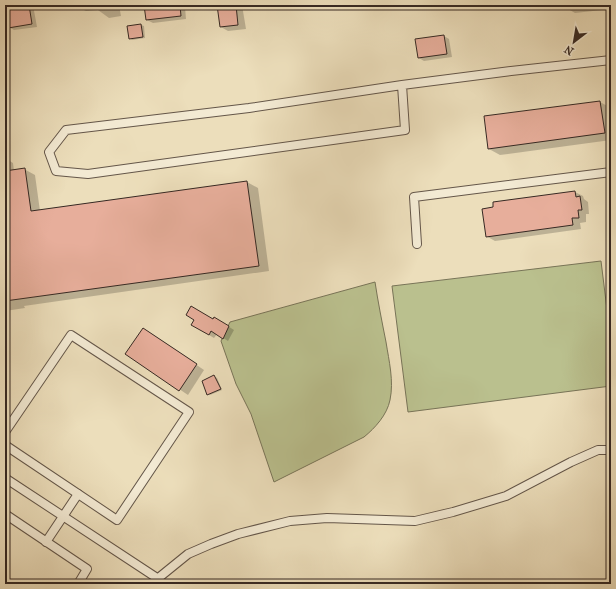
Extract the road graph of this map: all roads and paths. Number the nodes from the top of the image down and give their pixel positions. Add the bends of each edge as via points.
1 (611, 60) edge
2 (402, 85) junction
3 (611, 172) edge
4 (417, 244) dead end
5 (5, 432) edge
6 (5, 445) edge
7 (611, 450) edge
8 (5, 478) edge
9 (78, 494) junction
10 (5, 514) edge
11 (63, 516) junction
12 (46, 542) junction
13 (154, 581) edge
14 (78, 584) edge

1 - 2 lane
2 - 2 lane via 249,108 66,130 49,152 56,171 88,174 405,130
3 - 4 lane via 414,198
5 - 9 lane via 71,335 189,412 117,520
6 - 9 lane
7 - 13 lane via 598,450 506,496 415,521 327,518 290,522 238,534 188,554
8 - 11 lane
9 - 11 lane
10 - 12 lane
11 - 12 lane
11 - 13 lane
12 - 14 lane via 87,569

